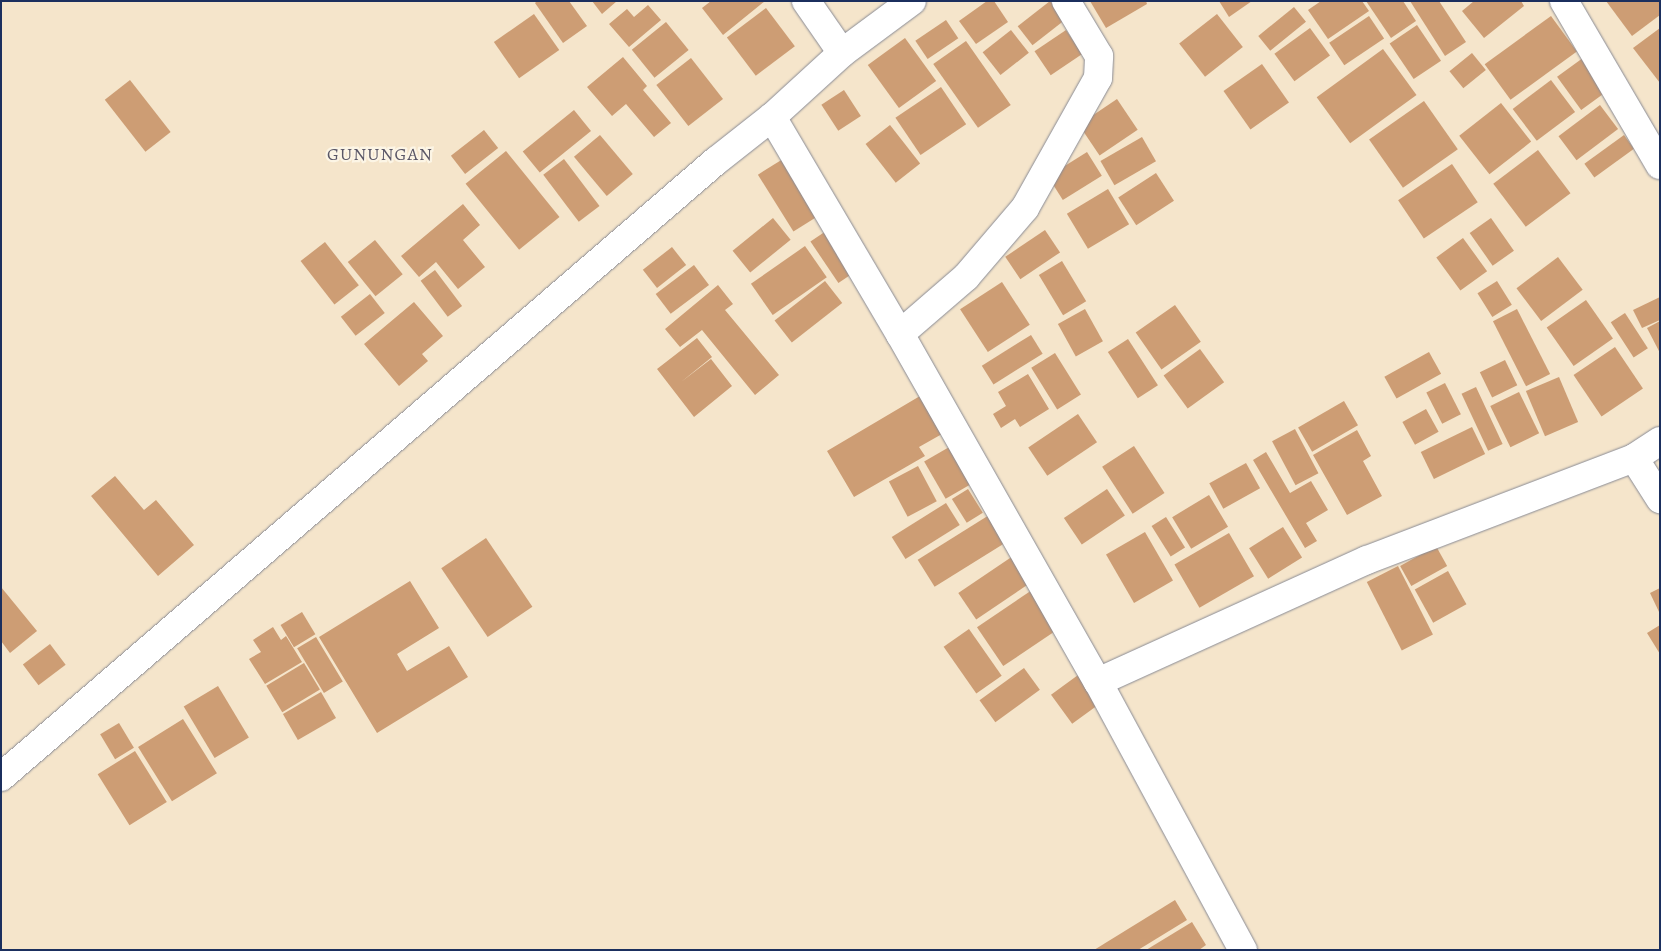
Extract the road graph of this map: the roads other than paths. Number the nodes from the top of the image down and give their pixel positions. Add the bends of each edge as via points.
1 (806, 1) edge
2 (912, 1) edge
3 (1066, 1) edge
4 (1564, 1) edge
5 (842, 53) junction
6 (772, 117) junction
7 (1660, 165) edge
8 (900, 334) junction
9 (1660, 441) edge
10 (1634, 458) junction
11 (1660, 500) edge
12 (1098, 682) junction
13 (1, 777) edge
14 (1243, 950) edge

1 - 5 street
2 - 5 street
3 - 8 street via 1098,56 1098,78 1025,208 966,277
4 - 7 street
5 - 6 street
6 - 8 street
6 - 13 street via 716,161
8 - 12 street
9 - 10 street
10 - 11 street
10 - 12 street via 1367,560
12 - 14 street

